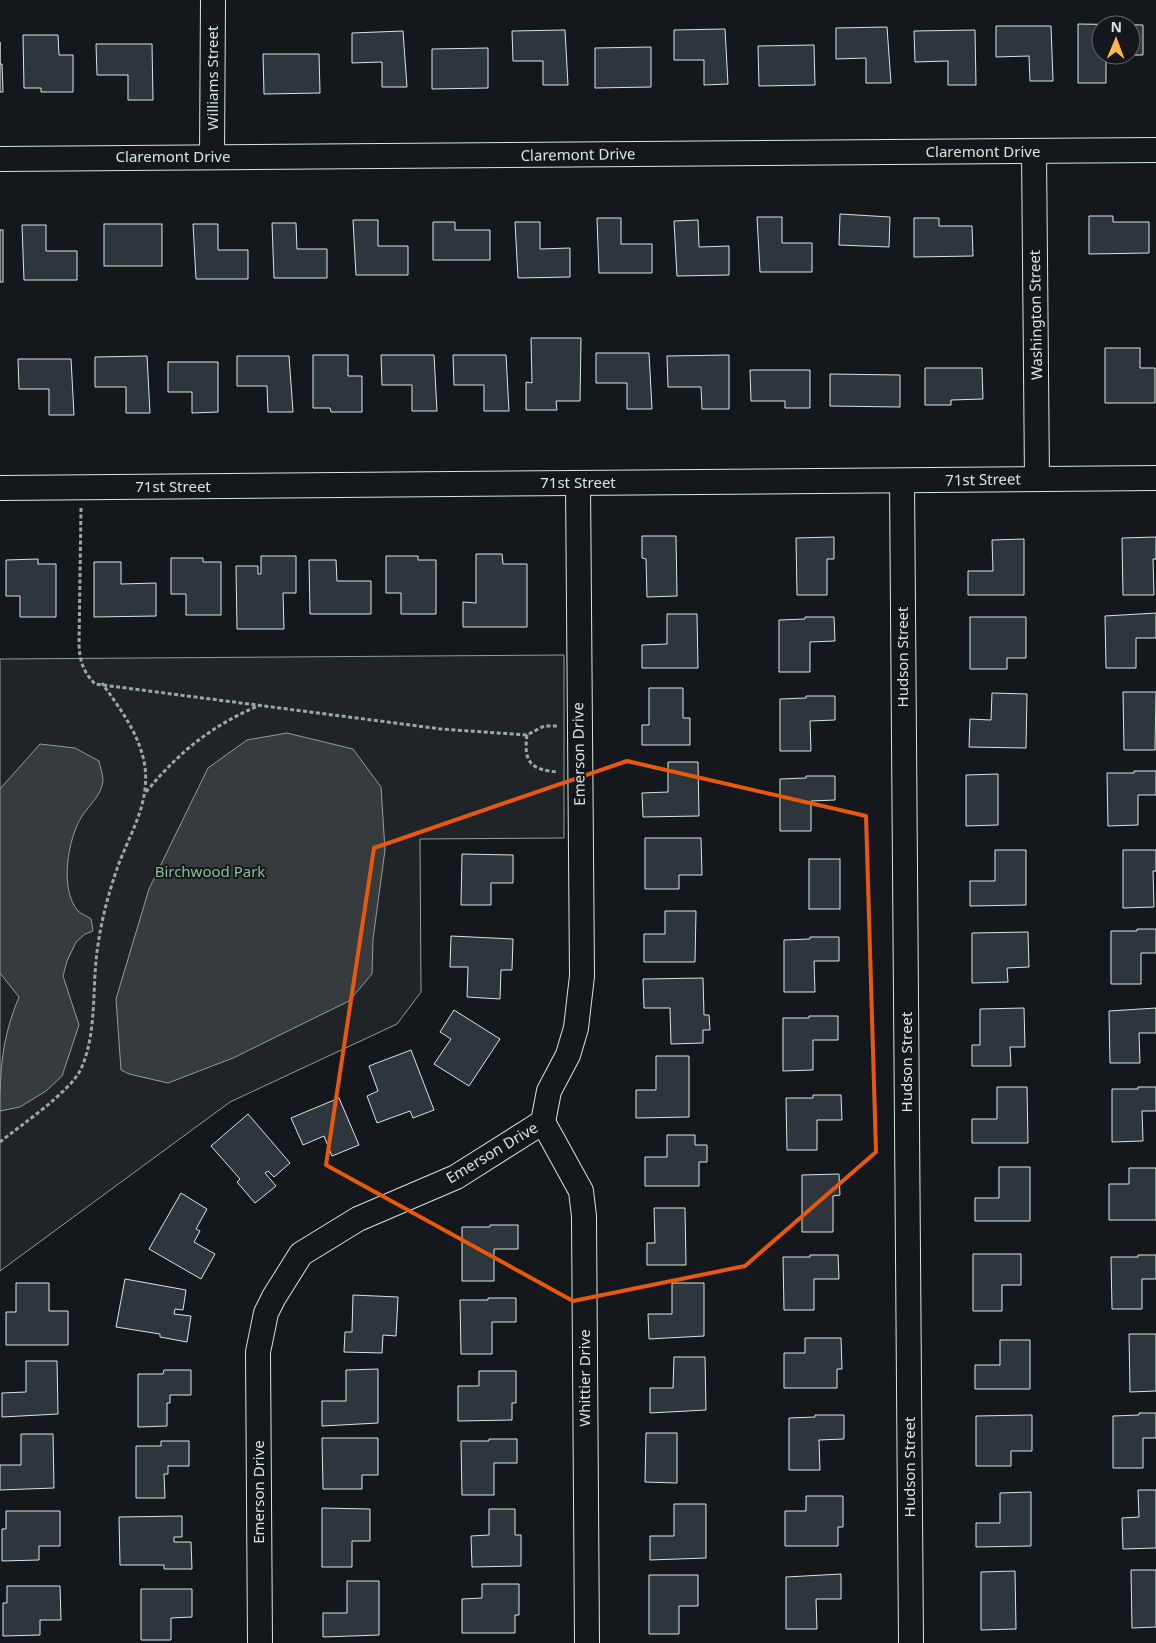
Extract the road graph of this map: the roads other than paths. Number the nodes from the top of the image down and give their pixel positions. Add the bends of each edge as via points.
1 (213, 0) edge
2 (1156, 150) edge
3 (1034, 151) junction
4 (212, 157) junction
5 (0, 159) edge
6 (1156, 478) edge
7 (1037, 479) junction
8 (902, 481) junction
9 (578, 484) junction
10 (0, 488) edge
11 (543, 1122) junction
12 (260, 1643) edge
13 (587, 1643) edge
14 (911, 1643) edge

1 - 4 street, Williams Street
2 - 3 street, Claremont Drive
3 - 4 street, Claremont Drive
3 - 7 street, Washington Street
4 - 5 street, Claremont Drive
6 - 7 street, 71st Street
7 - 8 street, 71st Street
8 - 9 street, 71st Street
8 - 14 street, Hudson Street
9 - 10 street, 71st Street
9 - 11 street, Emerson Drive via 582,976 579,1012 568,1055 549,1091
11 - 12 street, Emerson Drive via 456,1177 358,1219 301,1254 274,1297 264,1319 258,1352
11 - 13 street, Whittier Drive via 581,1191 584,1216

